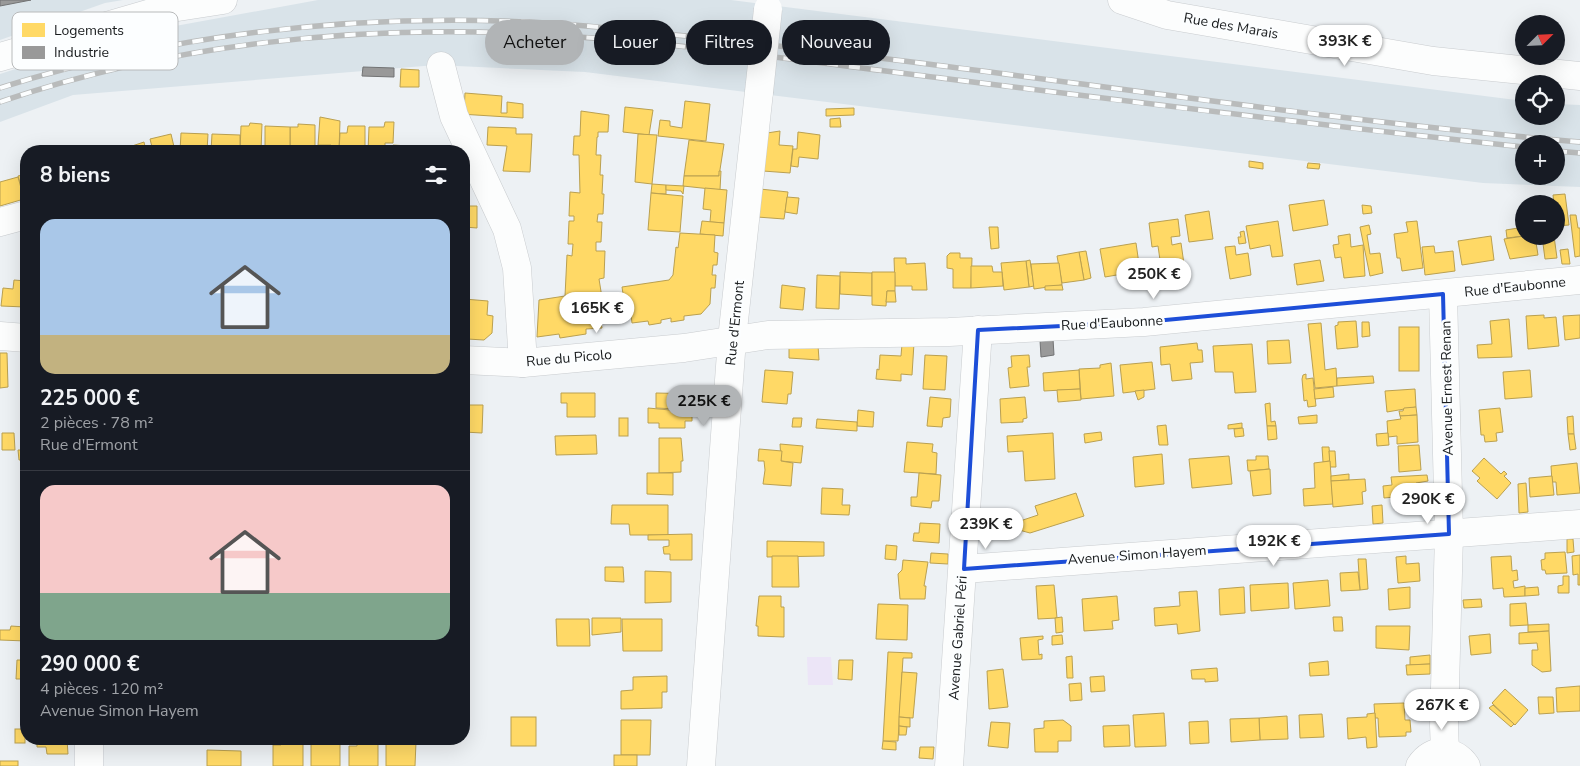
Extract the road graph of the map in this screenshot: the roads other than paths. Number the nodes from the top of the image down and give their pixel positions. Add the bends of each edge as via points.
1 (223, 0) edge
2 (1122, 0) edge
3 (768, 4) edge
4 (155, 12) edge
5 (440, 66) dead end
6 (1580, 76) edge
7 (463, 145) edge
8 (470, 167) edge
9 (474, 180) edge
10 (20, 217) edge
11 (0, 222) edge
12 (1580, 280) edge
13 (1443, 294) junction
14 (978, 330) junction
15 (0, 336) edge
16 (20, 338) edge
17 (732, 339) junction
18 (470, 360) edge
19 (523, 363) junction
20 (1580, 524) edge
21 (1450, 534) junction
22 (964, 568) junction
23 (89, 745) edge
24 (1456, 759) edge
25 (89, 766) edge
26 (700, 766) edge
27 (949, 766) edge
28 (1420, 766) edge

1 - 4 street
2 - 6 street, Rue des Marais via 1167,15 1432,61
3 - 17 street, Rue d'Ermont, bridge
5 - 7 street
8 - 9 street
9 - 19 street via 507,229 517,268
10 - 11 street
12 - 13 street, Rue d'Eaubonne
13 - 14 street, Rue d'Eaubonne via 1144,322
13 - 21 street, Avenue Ernest Renan
14 - 17 street, Rue d'Eaubonne via 768,335
14 - 22 street, Avenue Gabriel Péri
15 - 16 street
17 - 19 street, Rue du Picolo via 684,348
17 - 26 street, Rue d'Ermont
18 - 19 street, Rue du Picolo
20 - 21 street, Avenue Simon Hayem
21 - 22 street, Avenue Simon Hayem
21 - 24 street, Avenue Ernest Renan via 1444,726
22 - 27 street, Avenue Gabriel Péri
23 - 25 street
24 - 28 street via 1429,756

